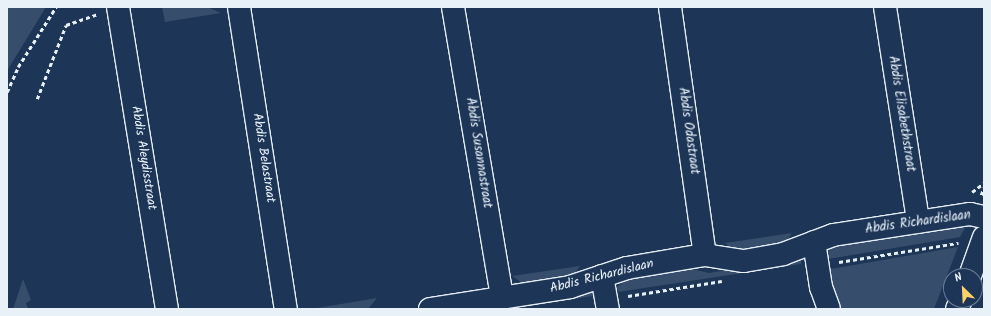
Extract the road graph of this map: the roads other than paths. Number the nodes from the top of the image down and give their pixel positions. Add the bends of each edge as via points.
1 (240, 7) edge
2 (453, 7) edge
3 (670, 7) edge
4 (884, 7) edge
5 (111, 10) edge
6 (984, 217) edge
7 (918, 221) junction
8 (814, 242) junction
9 (982, 250) edge
10 (705, 255) junction
11 (974, 268) edge
12 (602, 276) junction
13 (502, 298) junction
14 (167, 309) edge
15 (286, 309) edge
16 (430, 309) edge
17 (608, 309) edge
18 (829, 309) edge

1 - 15 street, Abdis Belastraat
2 - 13 street, Abdis Susannastraat
3 - 10 street, Abdis Odastraat
4 - 7 street, Abdis Elisabethstraat
5 - 14 street, Abdis Aleydisstraat
6 - 7 street, Abdis Richardislaan via 970,214
7 - 8 street, Abdis Richardislaan via 833,235
8 - 10 street, Abdis Richardislaan via 783,254 744,261
8 - 18 street via 821,287
9 - 11 street
10 - 12 street, Abdis Richardislaan via 628,268
12 - 13 street, Abdis Richardislaan via 570,287
12 - 17 street
13 - 16 street, Abdis Richardislaan

